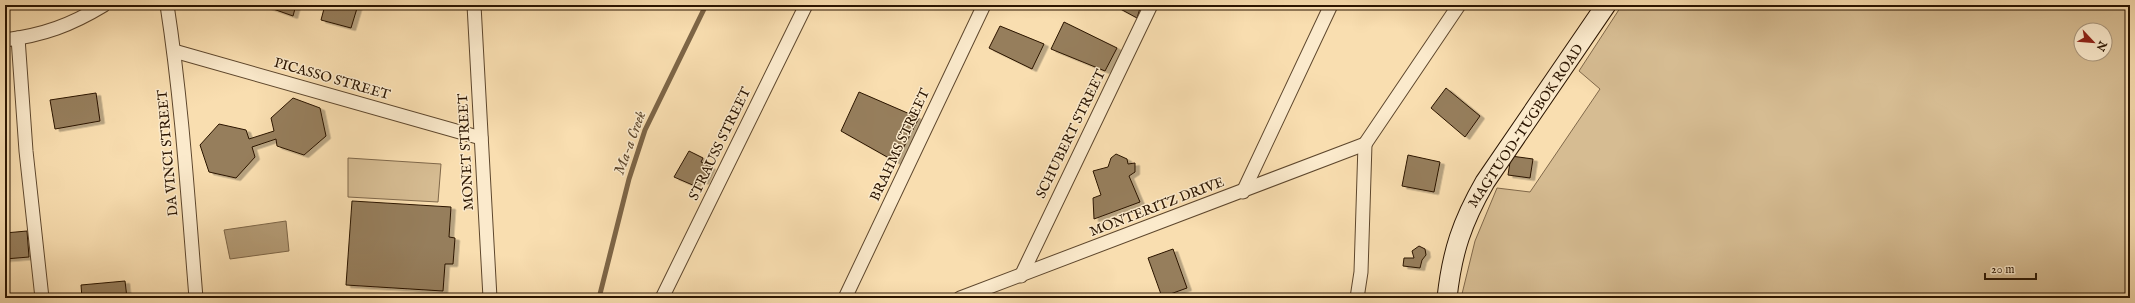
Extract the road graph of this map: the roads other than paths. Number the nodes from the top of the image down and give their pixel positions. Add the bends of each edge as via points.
1 (104, 5) edge
2 (167, 5) edge
3 (474, 5) edge
4 (806, 5) edge
5 (984, 5) edge
6 (1151, 5) edge
7 (1331, 5) edge
8 (1459, 5) edge
9 (1606, 5) edge
10 (12, 39) edge
11 (174, 51) junction
12 (481, 138) junction
13 (1364, 144) junction
14 (1243, 192) junction
15 (1021, 276) junction
16 (42, 298) edge
17 (196, 298) edge
18 (490, 298) edge
19 (662, 298) edge
20 (845, 298) edge
21 (960, 298) edge
22 (1357, 298) edge
23 (1447, 298) edge

1 - 10 street via 75,22
2 - 11 street, DA VINCI STREET
3 - 12 street, MONET STREET
4 - 19 street, STRAUSS STREET
5 - 20 street, BRAHMS STREET
6 - 15 street, SCHUBERT STREET
7 - 14 street
8 - 13 street
9 - 23 main road, MAGTUOD-TUGBOK ROAD via 1485,182 1469,210 1457,240
10 - 16 street
11 - 12 street, PICASSO STREET
11 - 17 street, DA VINCI STREET
12 - 18 street, MONET STREET
13 - 14 street, MONTERITZ DRIVE
13 - 22 street via 1361,272
14 - 15 street, MONTERITZ DRIVE
15 - 21 street, MONTERITZ DRIVE

